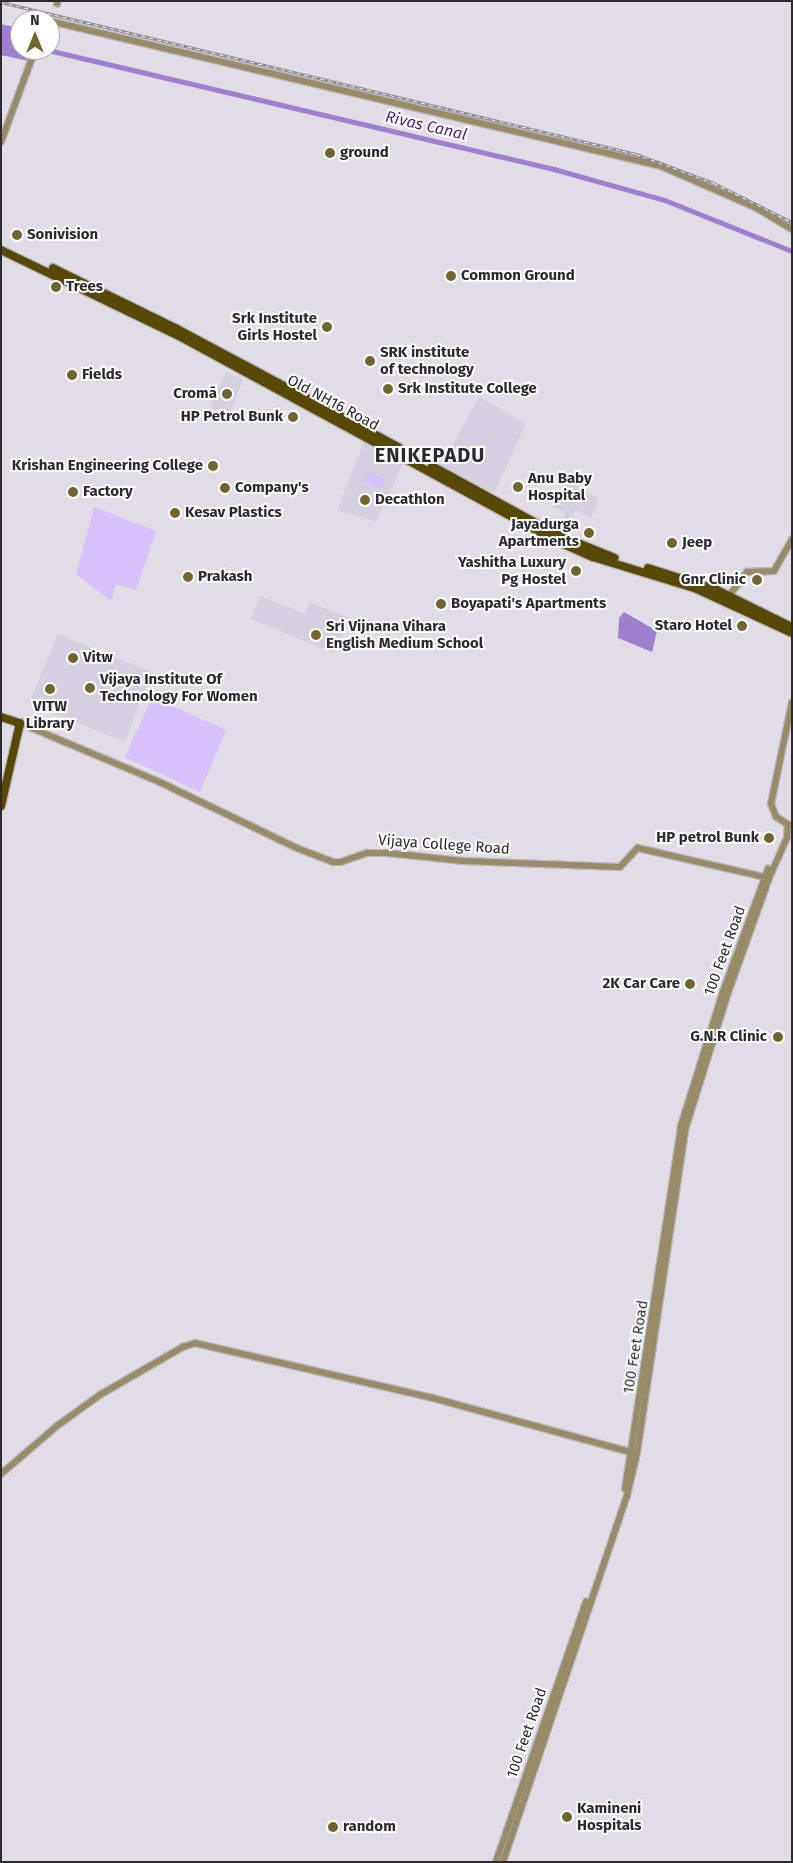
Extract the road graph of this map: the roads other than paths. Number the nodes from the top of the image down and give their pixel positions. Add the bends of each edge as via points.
1 (60, 23) edge
2 (32, 60) edge
3 (1, 142) edge
4 (792, 229) edge
5 (1, 244) edge
6 (1, 250) edge
7 (792, 540) edge
8 (729, 596) junction
9 (792, 627) edge
10 (792, 633) edge
11 (792, 703) edge
12 (1, 716) edge
13 (20, 723) junction
14 (1, 806) edge
15 (788, 832) edge
16 (765, 877) junction
17 (634, 1453) junction
18 (1, 1474) edge
19 (496, 1862) edge
20 (502, 1862) edge

1 - 4 street via 662,166 757,208
2 - 3 street
5 - 8 main road, Old NH16 Road via 178,329 558,535 581,546 690,580
6 - 10 main road, Old NH16 Road via 177,334 559,542 697,589
7 - 8 street via 774,570 747,572
8 - 9 main road, Old NH16 Road
11 - 15 street via 772,804 776,817 788,825
12 - 13 main road
13 - 14 main road
13 - 16 street, Vijaya College Road via 162,783 333,862 367,853 387,853 464,861 620,867 638,848
15 - 16 street, 100 Feet Road
15 - 17 street, 100 Feet Road via 727,996 686,1127
16 - 17 street, 100 Feet Road via 723,992 681,1126
17 - 18 street via 433,1398 195,1343 100,1394
17 - 19 street, 100 Feet Road via 624,1493
17 - 20 street, 100 Feet Road via 627,1496

